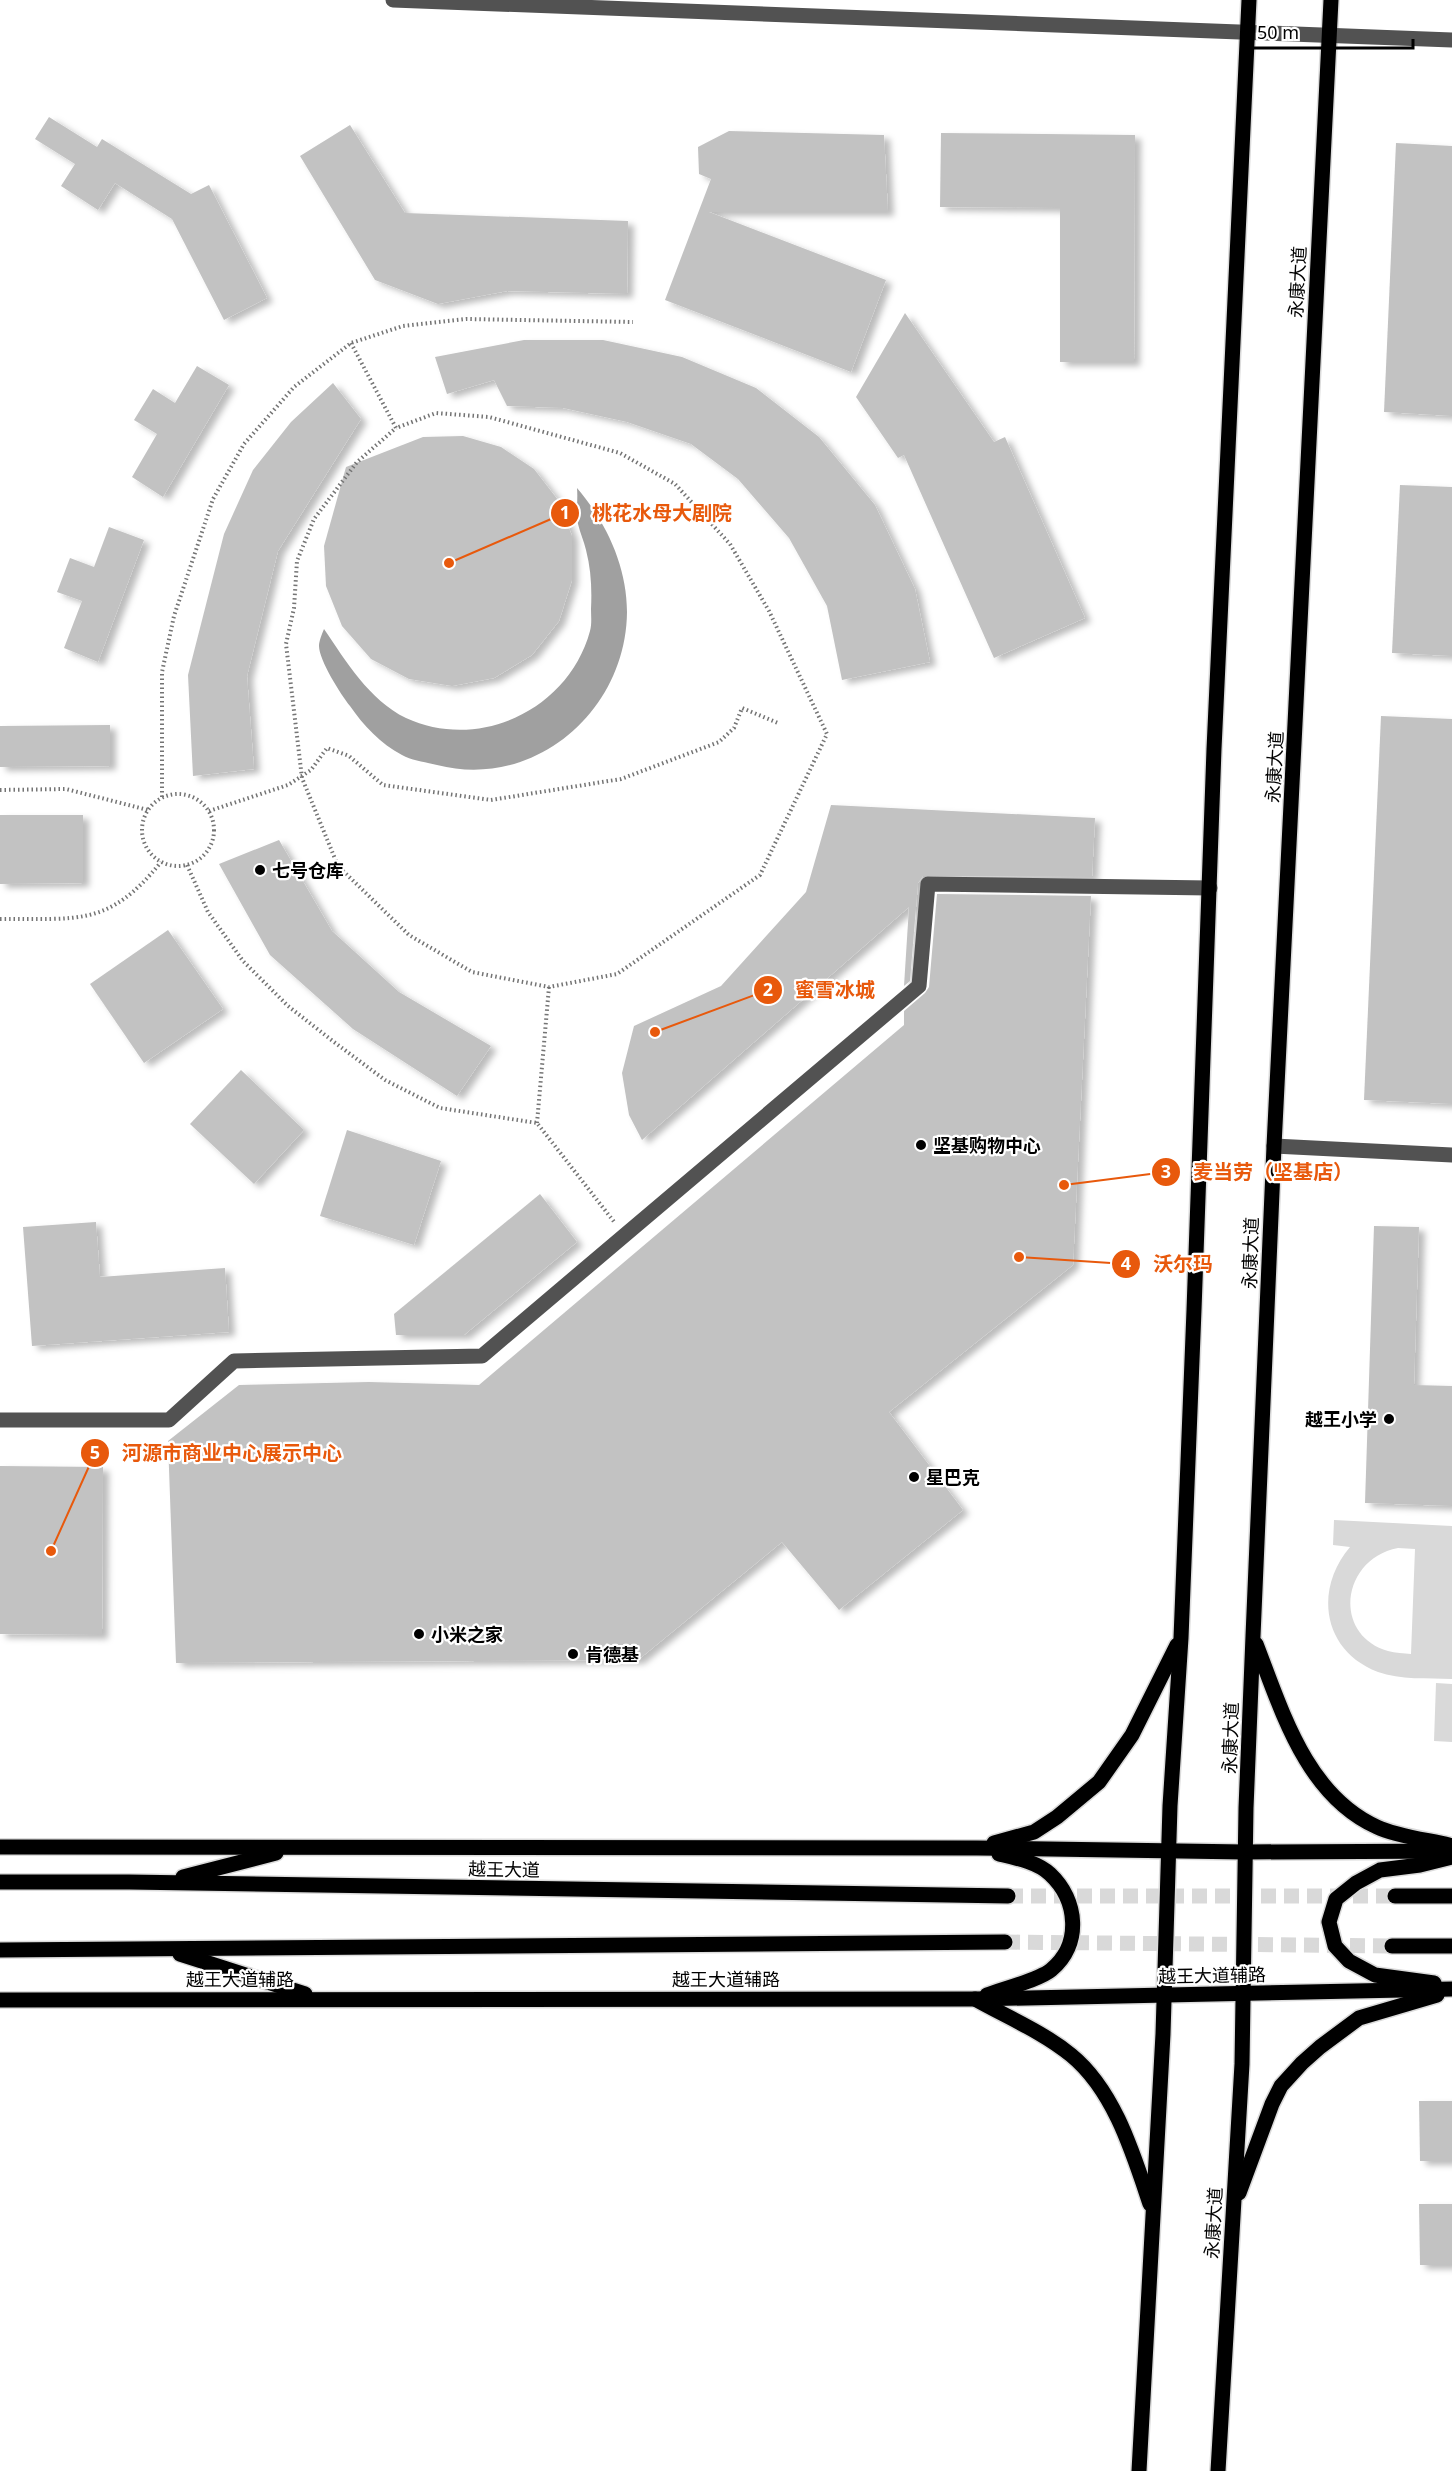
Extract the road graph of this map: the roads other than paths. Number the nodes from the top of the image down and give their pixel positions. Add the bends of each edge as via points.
1 (393, 0) edge
2 (1249, 0) edge
3 (1331, 0) edge
4 (1248, 33) junction
5 (1329, 36) junction
6 (1452, 40) edge
7 (1210, 888) junction
8 (1275, 1146) junction
9 (1452, 1155) edge
10 (0, 1420) edge
11 (1253, 1636) junction
12 (1180, 1638) junction
13 (1452, 1846) edge
14 (0, 1847) edge
15 (296, 1847) junction
16 (977, 1848) junction
17 (1169, 1850) junction
18 (1452, 1851) edge
19 (1245, 1852) junction
20 (1452, 1857) edge
21 (0, 1882) edge
22 (164, 1882) junction
23 (1008, 1896) tunnel mouth
24 (1395, 1896) tunnel mouth
25 (1452, 1896) edge
26 (1005, 1942) tunnel mouth
27 (1392, 1946) tunnel mouth
28 (1452, 1946) edge
29 (166, 1949) junction
30 (0, 1950) edge
31 (1452, 1989) edge
32 (1244, 1994) junction
33 (1164, 1995) junction
34 (318, 1998) junction
35 (975, 1999) junction
36 (0, 2000) edge
37 (1234, 2207) junction
38 (1153, 2210) junction
39 (1138, 2471) edge
40 (1218, 2471) edge

1 - 4 street
2 - 4 main road
3 - 5 main road, 永康大道
4 - 5 street
4 - 7 main road
5 - 6 street
5 - 8 main road, 永康大道
7 - 10 street via 928,884 919,986 482,1356 234,1361 169,1420
7 - 12 main road
8 - 9 street
8 - 11 main road, 永康大道
11 - 13 main road via 1285,1718 1305,1759 1326,1788 1378,1828
11 - 19 main road, 永康大道
12 - 16 main road via 1132,1735 1099,1782 1034,1832
12 - 17 main road
14 - 15 main road
15 - 16 main road
15 - 22 main road
16 - 17 main road
16 - 35 main road via 1026,1861 1049,1873 1066,1893 1073,1921 1069,1949 1050,1971
17 - 19 main road
17 - 33 main road
18 - 19 main road
19 - 32 main road, 永康大道
20 - 31 main road via 1380,1870 1335,1899 1329,1922 1335,1946 1349,1961 1375,1975 1416,1979
21 - 22 main road, 越王大道
22 - 23 main road, 越王大道
24 - 25 main road
26 - 29 main road
27 - 28 main road
29 - 30 main road
29 - 34 main road
31 - 32 main road, 越王大道辅路
31 - 37 main road via 1359,2018 1302,2063 1281,2086 1272,2104
32 - 33 main road, 越王大道辅路
32 - 37 main road, 永康大道
33 - 35 main road, 越王大道辅路
33 - 38 main road
34 - 35 main road, 越王大道辅路
34 - 36 main road, 越王大道辅路
35 - 38 main road via 1058,2044 1090,2074 1123,2125
37 - 40 main road, 永康大道
38 - 39 main road

